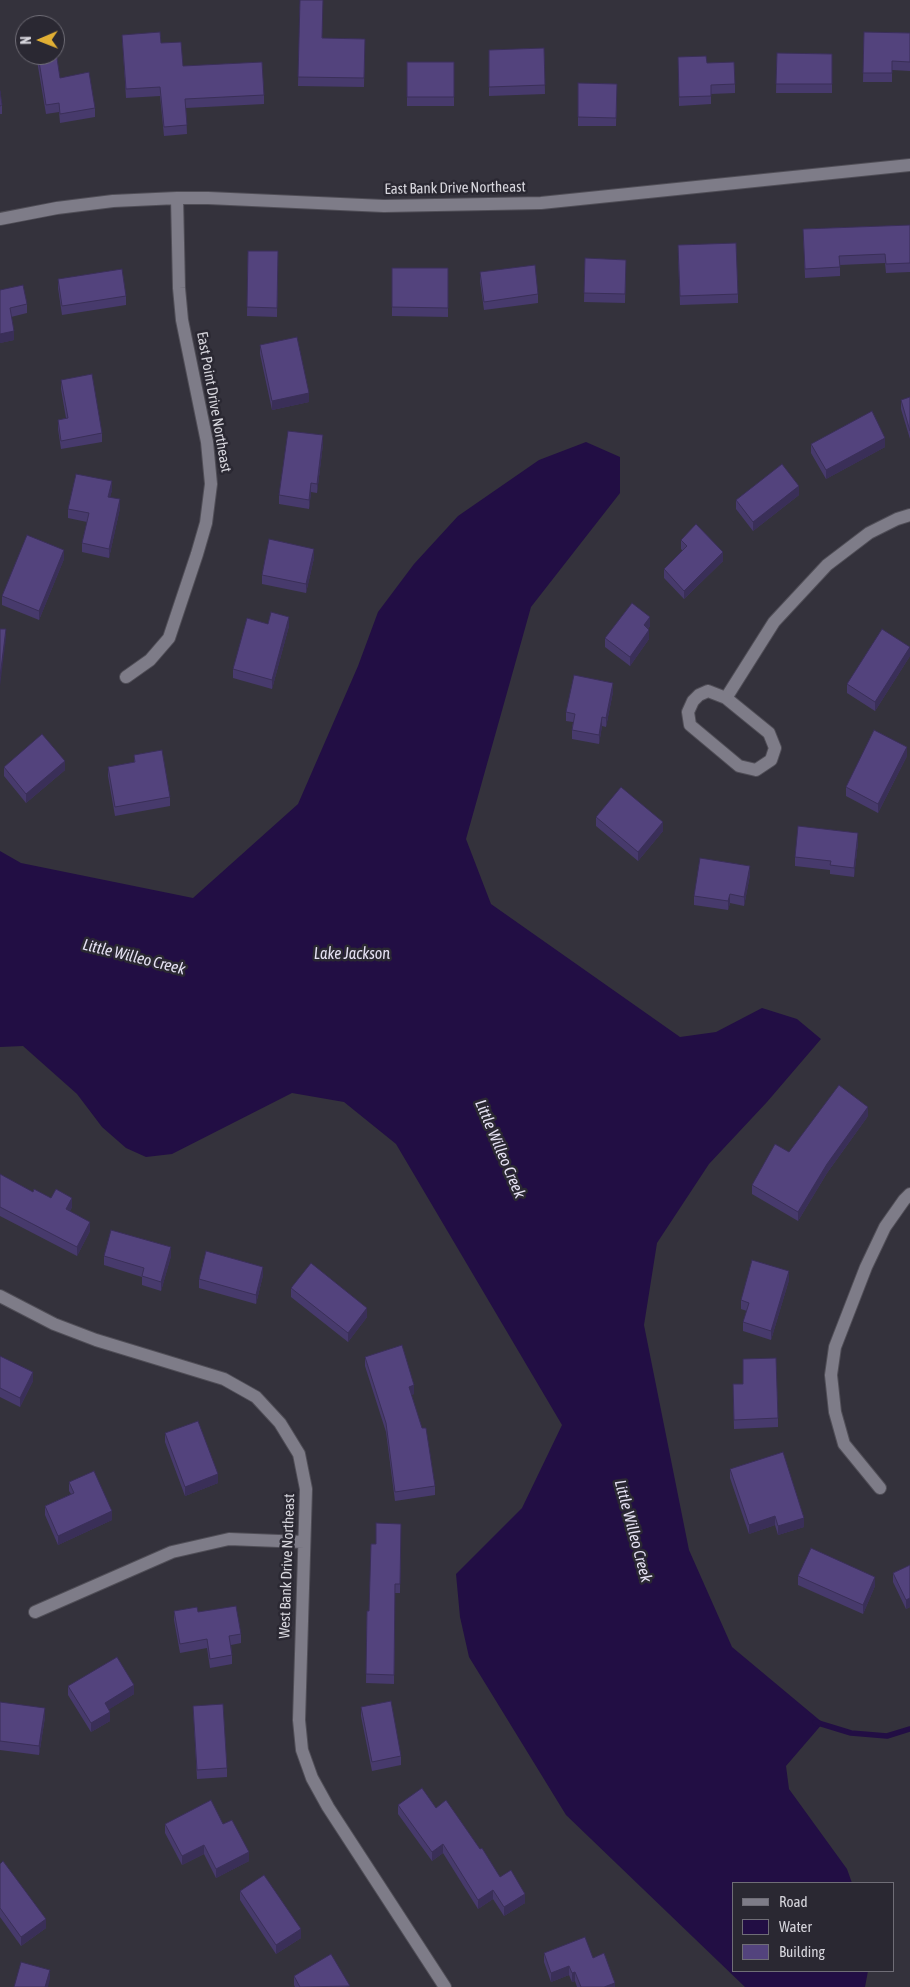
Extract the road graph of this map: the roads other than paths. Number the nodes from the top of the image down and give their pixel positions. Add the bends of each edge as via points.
1 (910, 165) edge
2 (177, 198) junction
3 (0, 219) edge
4 (910, 515) edge
5 (126, 678) dead end
6 (726, 698) junction
7 (910, 1194) edge
8 (0, 1296) edge
9 (880, 1488) dead end
10 (304, 1542) junction
11 (35, 1612) dead end
12 (445, 1987) edge

1 - 2 street, East Bank Drive Northeast via 541,203 384,206
2 - 3 street, East Bank Drive Northeast via 113,201
2 - 5 street, East Point Drive Northeast via 182,320 212,484 204,531 169,638 150,660
4 - 6 street via 869,533 827,565 774,622
6 - 6 street via 708,691 699,694 688,712 690,725 739,766 756,770 771,760 775,748 769,733
7 - 9 street via 885,1227 866,1267 835,1347 831,1375 835,1412 844,1444
8 - 10 street, West Bank Drive Northeast via 54,1324 224,1379 256,1398 280,1423 299,1454 306,1489
10 - 11 street via 229,1539 172,1552
10 - 12 street, West Bank Drive Northeast via 299,1720 302,1750 312,1778 328,1807

